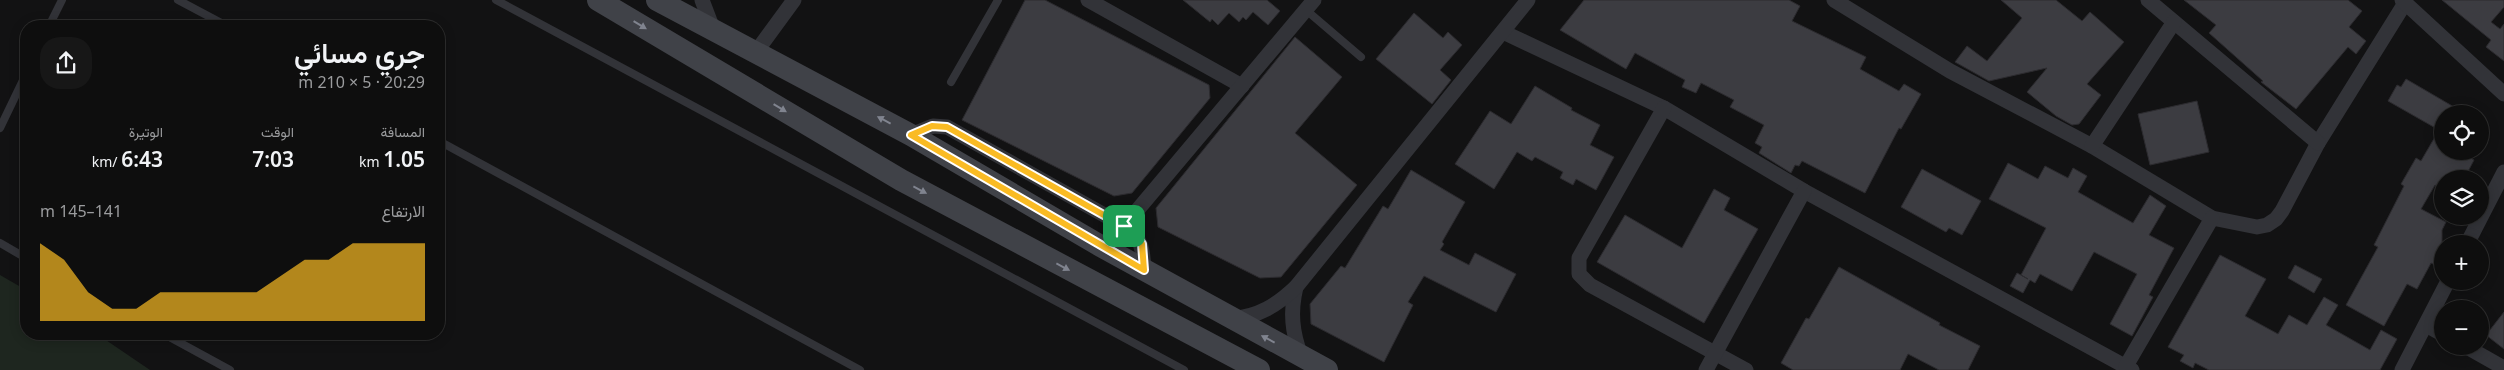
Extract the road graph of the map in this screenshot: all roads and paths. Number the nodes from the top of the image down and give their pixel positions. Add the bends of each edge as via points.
1 (62, 0) edge
2 (178, 0) edge
3 (496, 0) edge
4 (598, 0) edge
5 (702, 0) edge
6 (794, 0) edge
7 (998, 0) edge
8 (1088, 0) edge
9 (1528, 0) edge
10 (1834, 0) edge
11 (2148, 0) edge
12 (2404, 1) edge
13 (667, 3) edge
14 (1310, 5) edge
15 (52, 20) edge
16 (216, 20) edge
17 (2174, 22) junction
18 (713, 29) junction
19 (1502, 32) junction
20 (756, 52) junction
21 (1361, 57) dead end
22 (950, 82) dead end
23 (20, 86) edge
24 (1242, 86) junction
25 (2504, 94) edge
26 (1664, 108) junction
27 (0, 128) edge
28 (911, 135) junction
29 (2318, 143) junction
30 (445, 144) edge
31 (2092, 146) junction
32 (2504, 172) edge
33 (1804, 191) junction
34 (2212, 218) junction
35 (1124, 226) junction
36 (2472, 235) edge
37 (0, 243) edge
38 (20, 255) edge
39 (1144, 270) junction
40 (1296, 287) junction
41 (2444, 290) edge
42 (1232, 319) junction
43 (2426, 325) junction
44 (2434, 330) edge
45 (175, 340) edge
46 (1714, 354) junction
47 (2481, 355) edge
48 (1301, 356) junction
49 (2129, 368) edge
50 (2504, 368) edge
51 (230, 370) edge
52 (860, 370) edge
53 (1184, 370) edge
54 (1259, 370) edge
55 (1327, 370) edge
56 (1706, 370) edge
57 (1746, 370) edge
58 (2402, 370) edge

1 - 15 lane
2 - 16 lane
3 - 53 lane
4 -> 54 main road via 901,180
5 - 18 street
6 - 20 street
7 - 22 lane
8 - 24 street
9 - 19 street
10 - 31 street via 1950,71
11 - 17 street
12 - 25 street
12 - 29 street
13 - 18 main road
14 - 21 lane
14 - 24 street
17 - 29 street
17 - 31 street
18 - 20 main road
19 - 26 street
19 - 40 street
28 -> 20 main road
23 - 27 lane
24 - 35 street
26 - 33 street
26 - 46 street via 1582,251 1579,274 1590,285
28 - 35 street via 932,126 947,127
28 - 39 main road
29 - 34 street via 2276,219 2257,227
30 - 52 lane
31 - 34 street
32 - 36 street
33 - 46 street
33 - 49 street
34 - 49 street
35 - 39 street via 1134,232 1142,244
37 - 38 lane
39 - 42 main road
40 - 42 street via 1266,311
40 - 48 street via 1292,324
41 - 43 street
48 -> 42 main road
43 - 44 street
43 - 58 street
45 - 51 lane
46 - 56 street
46 - 57 street
47 - 50 street
48 - 55 main road

